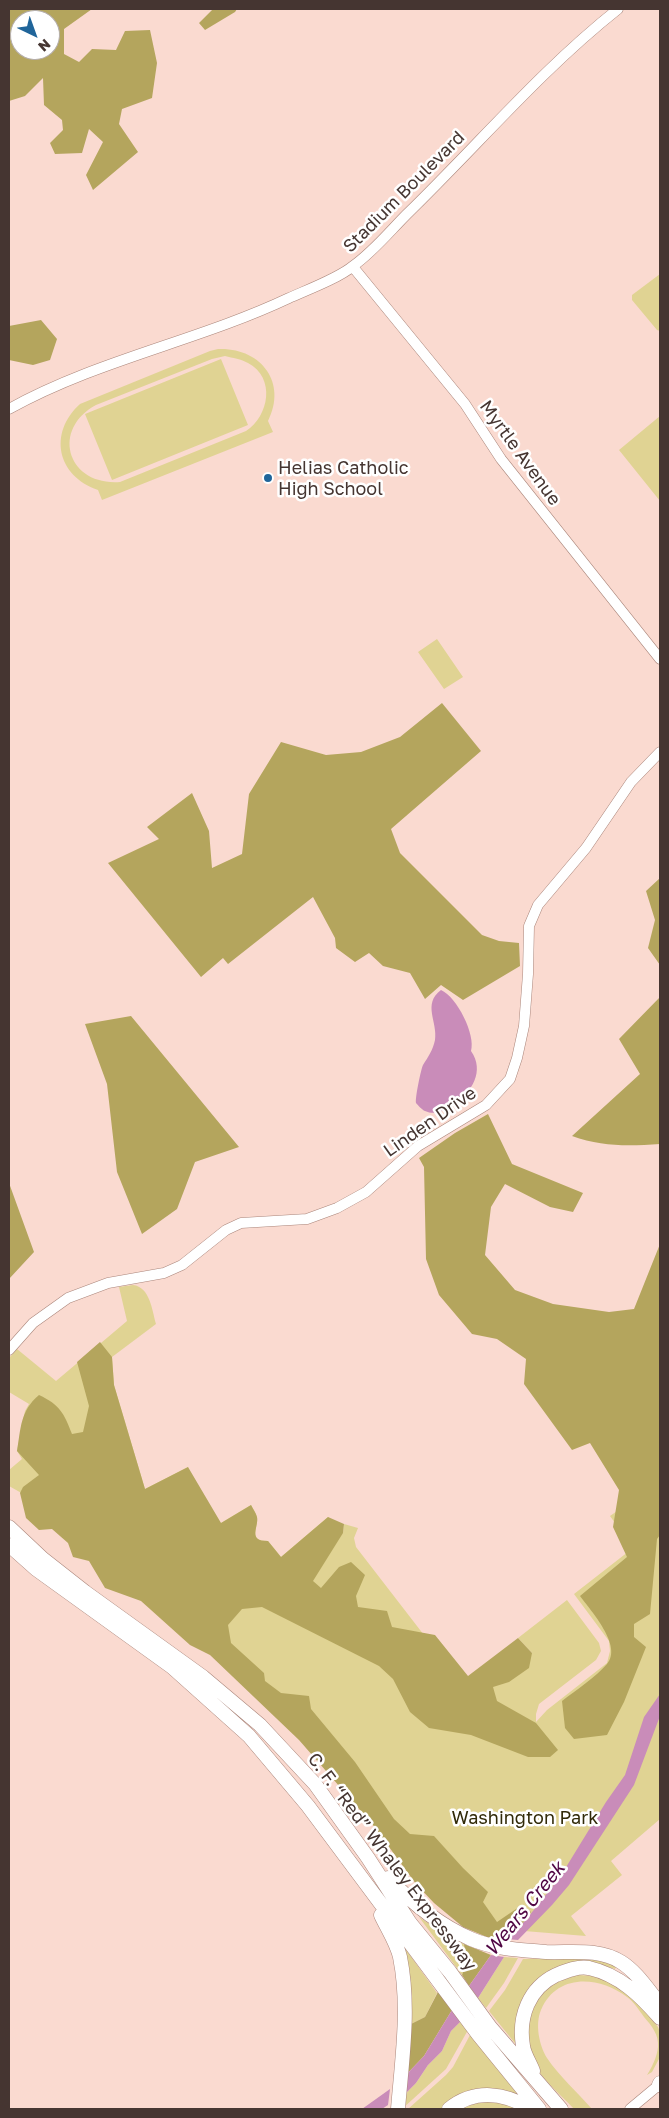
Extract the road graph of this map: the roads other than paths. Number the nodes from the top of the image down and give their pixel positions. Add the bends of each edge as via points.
1 (618, 9) edge
2 (353, 267) junction
3 (9, 409) edge
4 (660, 659) edge
5 (660, 752) edge
6 (9, 1350) edge
7 (9, 1527) edge
8 (9, 1545) edge
9 (368, 1858) junction
10 (370, 1889) junction
11 (660, 2004) edge
12 (660, 2018) edge
13 (484, 2030) junction
14 (538, 2083) junction
15 (660, 2084) edge
16 (398, 2109) edge
17 (449, 2109) edge
18 (532, 2109) edge
19 (539, 2109) edge
20 (561, 2109) edge
21 (630, 2109) edge

1 - 2 street, Stadium Boulevard via 583,36
2 - 3 street, Stadium Boulevard via 257,313 76,377
2 - 4 street, Myrtle Avenue via 465,404 500,459
5 - 6 street, Linden Drive via 631,782 586,848 538,904 530,926 524,1026 517,1058 510,1079 486,1105 418,1146 366,1192 337,1208 307,1219 241,1223 226,1230 182,1265 164,1273 108,1283 68,1298 33,1323
7 - 9 highway, C. F. “Red” Whaley Expressway via 50,1564 204,1678 260,1725 315,1784
8 - 10 highway, C. F. “Red” Whaley Expressway via 36,1569 172,1667 249,1736 308,1806
9 - 11 highway via 436,1920 472,1940 501,1947 606,1956 621,1962 637,1976
9 - 13 highway, C. F. “Red” Whaley Expressway via 410,1923 450,1972
10 - 13 highway, C. F. “Red” Whaley Expressway via 439,1982
10 - 16 highway via 399,1955 405,2021
12 - 14 highway via 639,1995 615,1978 588,1968 567,1970 546,1980 530,1996 522,2019 523,2046
13 - 14 highway, C. F. “Red” Whaley Expressway
13 - 19 highway, C. F. “Red” Whaley Expressway
14 - 20 highway, C. F. “Red” Whaley Expressway
15 - 21 street
17 - 18 highway via 463,2100 486,2094 508,2097

